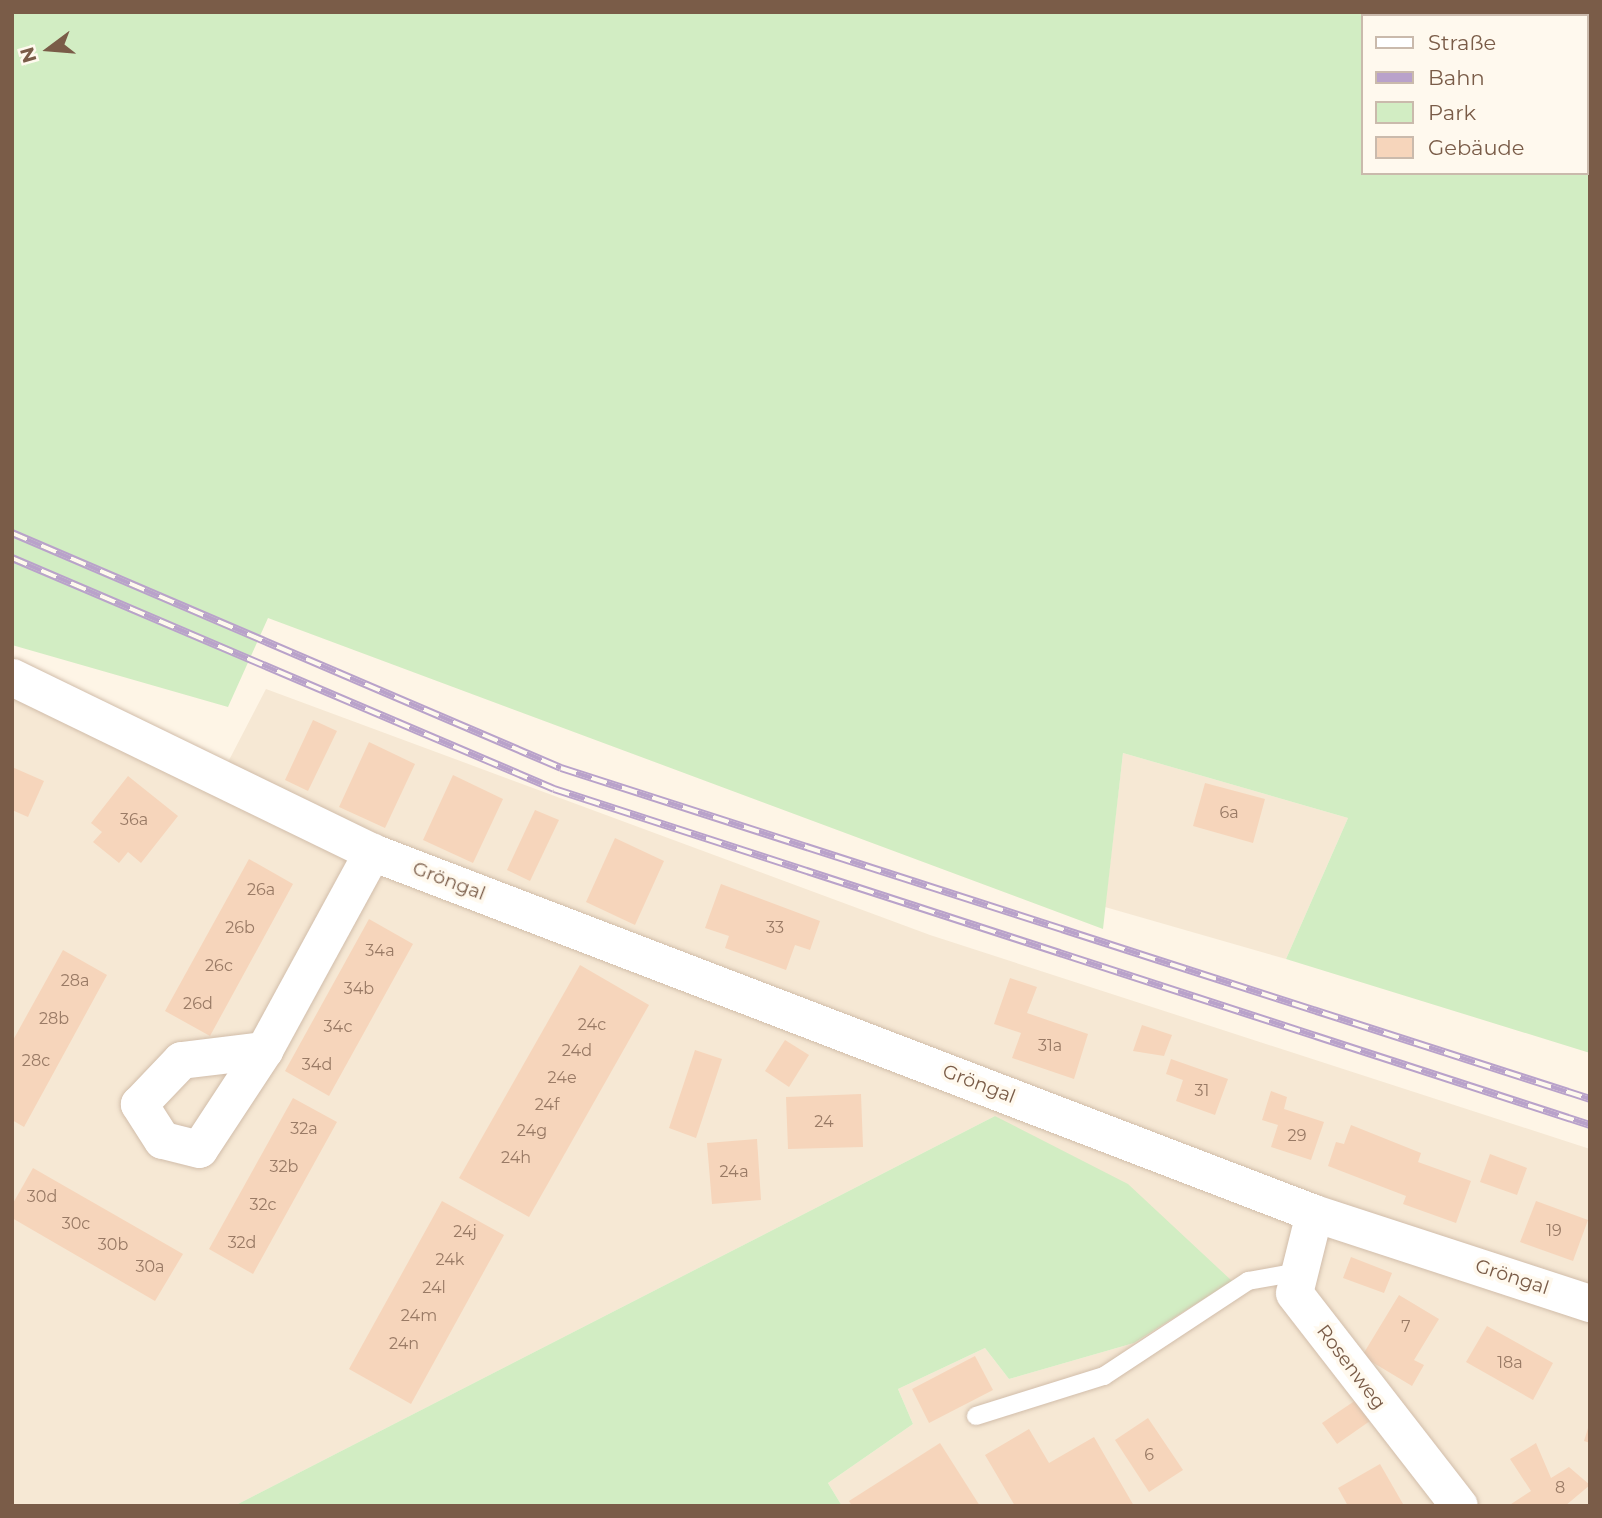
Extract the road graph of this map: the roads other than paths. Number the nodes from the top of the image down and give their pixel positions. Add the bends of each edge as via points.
1 (12, 677) edge
2 (372, 852) junction
3 (264, 1050) dead end
4 (1314, 1213) junction
5 (1299, 1272) junction
6 (1590, 1303) edge
7 (976, 1416) dead end
8 (1459, 1506) edge

1 - 2 street, Gröngal
2 - 3 street
2 - 4 street, Gröngal
4 - 5 street, Rosenweg
4 - 6 street, Gröngal
5 - 7 lane via 1248,1281 1104,1376
5 - 8 street, Rosenweg via 1294,1293

